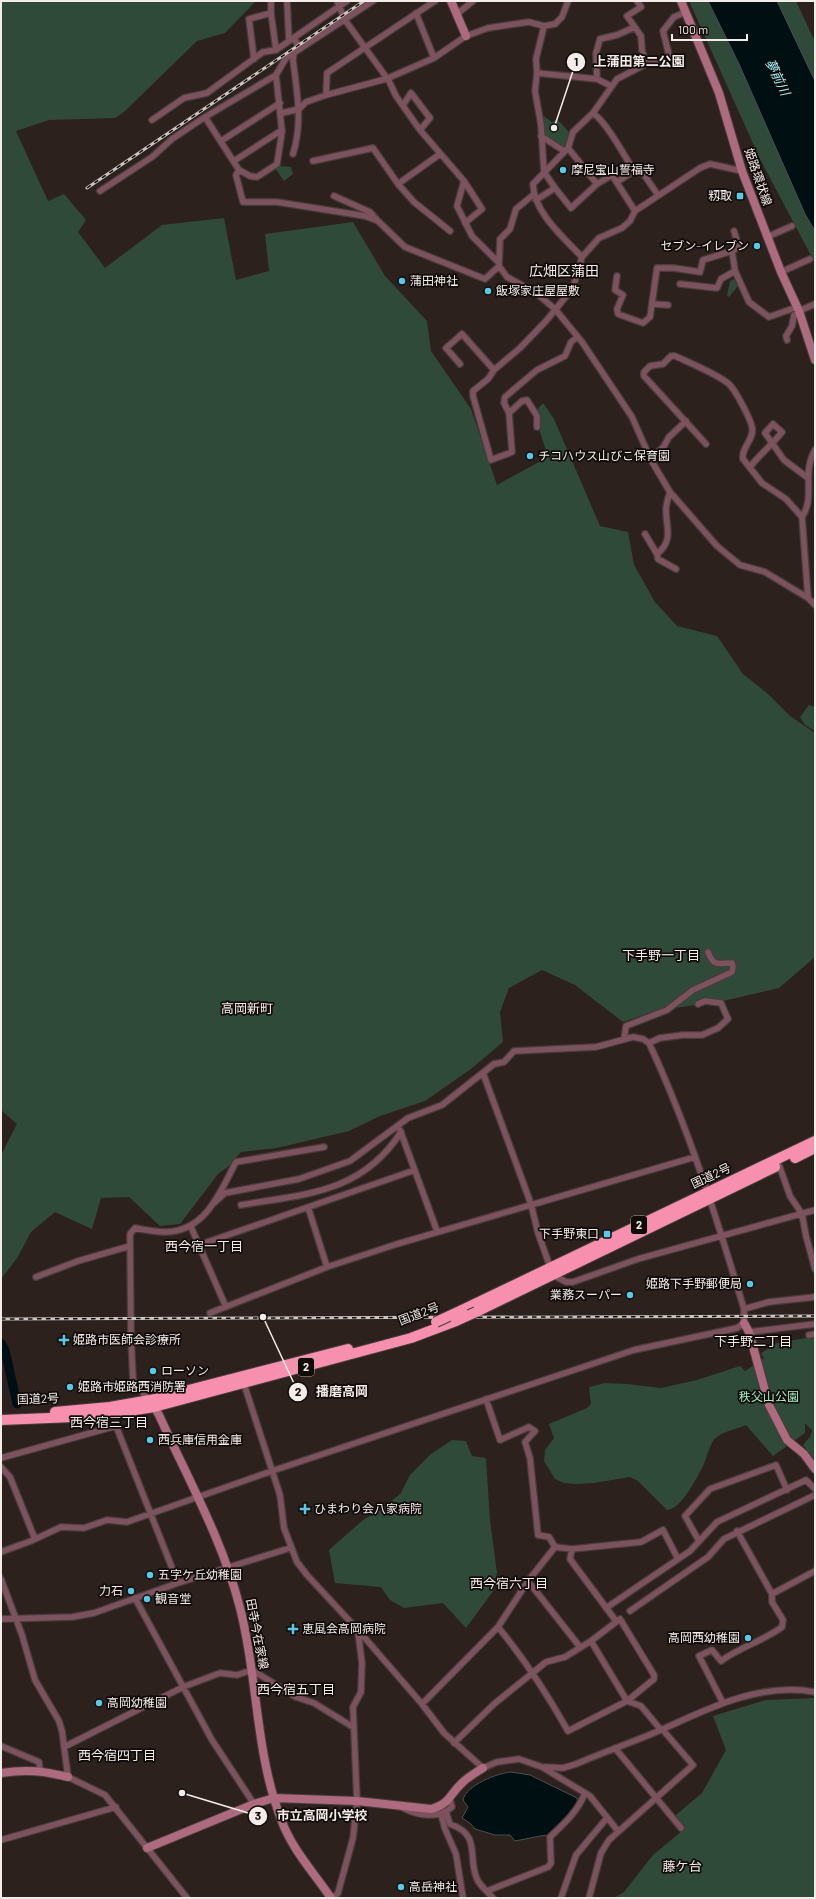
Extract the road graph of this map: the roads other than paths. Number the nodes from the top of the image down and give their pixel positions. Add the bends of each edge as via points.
1 (271, 1) edge
2 (287, 1) edge
3 (347, 1) edge
4 (373, 1) edge
5 (435, 1) edge
6 (451, 1) edge
7 (474, 1) edge
8 (568, 1) edge
9 (637, 1) edge
10 (681, 1) edge
11 (338, 4) edge
12 (686, 12) junction
13 (416, 13) junction
14 (271, 14) junction
15 (457, 14) junction
16 (345, 20) junction
17 (544, 26) junction
18 (635, 27) junction
19 (466, 36) junction
20 (291, 40) junction
21 (364, 47) junction
22 (300, 49) junction
23 (276, 50) junction
24 (294, 53) junction
25 (434, 58) junction
26 (254, 59) junction
27 (646, 64) junction
28 (537, 73) junction
29 (276, 75) junction
30 (386, 79) junction
31 (597, 79) junction
32 (611, 86) junction
33 (326, 95) junction
34 (280, 103) junction
35 (403, 104) junction
36 (299, 109) junction
37 (282, 113) junction
38 (593, 113) junction
39 (205, 117) junction
40 (152, 120) dead end
41 (282, 130) junction
42 (420, 130) junction
43 (541, 136) junction
44 (221, 141) junction
45 (566, 150) junction
46 (293, 154) dead end
47 (440, 154) junction
48 (314, 160) dead end
49 (234, 162) junction
50 (240, 170) junction
51 (634, 171) junction
52 (742, 171) junction
53 (544, 172) junction
54 (464, 181) junction
55 (618, 182) junction
56 (398, 184) junction
57 (597, 184) junction
58 (555, 188) junction
59 (100, 191) dead end
60 (658, 195) junction
61 (334, 196) dead end
62 (534, 198) junction
63 (635, 211) junction
64 (378, 221) junction
65 (465, 223) junction
66 (792, 226) dead end
67 (450, 231) dead end
68 (734, 231) dead end
69 (768, 236) junction
70 (732, 252) junction
71 (582, 258) junction
72 (810, 259) dead end
73 (499, 264) junction
74 (735, 271) junction
75 (781, 272) junction
76 (617, 276) dead end
77 (680, 284) dead end
78 (653, 304) junction
79 (815, 304) edge
80 (668, 305) dead end
81 (555, 309) junction
82 (798, 310) junction
83 (577, 337) junction
84 (787, 340) dead end
85 (814, 350) edge
86 (815, 360) edge
87 (460, 364) dead end
88 (494, 370) junction
89 (509, 413) junction
90 (686, 421) junction
91 (537, 428) dead end
92 (706, 444) dead end
93 (815, 450) edge
94 (651, 460) junction
95 (750, 467) junction
96 (808, 478) junction
97 (670, 492) junction
98 (802, 516) junction
99 (645, 534) dead end
100 (658, 554) junction
101 (676, 569) dead end
102 (808, 598) junction
103 (815, 605) edge
104 (708, 952) dead end
105 (698, 1004) dead end
106 (624, 1039) junction
107 (649, 1043) junction
108 (483, 1073) junction
109 (398, 1125) junction
110 (401, 1132) junction
111 (815, 1140) edge
112 (324, 1147) dead end
113 (815, 1148) edge
114 (694, 1156) junction
115 (779, 1165) junction
116 (415, 1170) junction
117 (709, 1196) junction
118 (214, 1203) junction
119 (531, 1204) junction
120 (241, 1205) dead end
121 (308, 1207) junction
122 (815, 1210) edge
123 (802, 1214) junction
124 (191, 1227) junction
125 (438, 1231) junction
126 (722, 1237) junction
127 (199, 1245) junction
128 (130, 1246) junction
129 (814, 1263) edge
130 (327, 1267) junction
131 (815, 1269) edge
132 (552, 1272) junction
133 (36, 1277) dead end
134 (815, 1297) edge
135 (226, 1307) junction
136 (744, 1309) junction
137 (210, 1313) dead end
138 (744, 1323) junction
139 (815, 1324) edge
140 (749, 1332) junction
141 (244, 1384) junction
142 (486, 1399) junction
143 (152, 1404) junction
144 (1, 1414) edge
145 (114, 1414) junction
146 (1, 1420) edge
147 (116, 1426) junction
148 (1, 1458) edge
149 (1, 1467) edge
150 (815, 1469) edge
151 (272, 1471) junction
152 (815, 1489) edge
153 (787, 1490) junction
154 (815, 1495) edge
155 (197, 1498) junction
156 (151, 1514) junction
157 (738, 1531) junction
158 (35, 1538) junction
159 (699, 1541) junction
160 (555, 1547) junction
161 (290, 1548) junction
162 (572, 1549) junction
163 (1, 1552) edge
164 (678, 1559) junction
165 (228, 1567) junction
166 (815, 1571) edge
167 (1, 1579) edge
168 (528, 1581) junction
169 (178, 1583) junction
170 (772, 1594) junction
171 (135, 1598) junction
172 (606, 1608) junction
173 (630, 1611) dead end
174 (1, 1619) edge
175 (17, 1619) junction
176 (616, 1621) junction
177 (498, 1626) junction
178 (358, 1630) junction
179 (591, 1641) junction
180 (580, 1647) junction
181 (252, 1670) junction
182 (534, 1673) junction
183 (183, 1686) junction
184 (815, 1692) edge
185 (628, 1701) junction
186 (723, 1703) junction
187 (422, 1704) junction
188 (353, 1727) junction
189 (661, 1729) junction
190 (454, 1743) junction
191 (1, 1746) edge
192 (64, 1747) junction
193 (615, 1748) junction
194 (542, 1767) junction
195 (483, 1768) junction
196 (40, 1770) junction
197 (1, 1773) edge
198 (68, 1777) junction
199 (585, 1793) junction
200 (656, 1797) junction
201 (274, 1798) junction
202 (450, 1800) junction
203 (357, 1801) junction
204 (254, 1804) junction
205 (400, 1806) junction
206 (116, 1807) junction
207 (444, 1813) junction
208 (607, 1818) junction
209 (681, 1828) dead end
210 (618, 1831) junction
211 (1, 1840) edge
212 (147, 1848) junction
213 (487, 1891) junction
214 (187, 1898) edge
215 (332, 1898) edge
216 (463, 1898) edge
217 (493, 1898) edge
218 (561, 1898) edge
219 (590, 1898) edge

1 - 14 street
2 - 20 street
3 - 11 street
4 - 16 street
5 - 13 street
6 - 15 main road
7 - 15 street
8 - 17 street via 562,17 555,24
9 - 18 street via 641,7 627,16
10 - 12 main road, 姫路環状線
11 - 16 street
11 - 20 street
12 - 27 street via 674,17 664,31 669,55 661,61
12 - 52 main road, 姫路環状線 via 719,93
13 - 21 street
13 - 25 street
14 - 23 street
14 - 26 street via 249,19
15 - 19 main road
16 - 21 street
16 - 22 street
17 - 19 street via 529,22 488,28
17 - 28 street via 536,59
18 - 27 street via 641,36
18 - 31 street via 600,39 596,53
19 - 25 street
20 - 22 street
20 - 23 street
21 - 30 street
21 - 33 street via 327,73
22 - 24 street
23 - 26 street via 263,52
24 - 29 street via 286,58
24 - 36 street
25 - 30 street
26 - 40 street via 207,93 184,98
27 - 32 street via 626,73
28 - 31 street
28 - 43 street via 535,91
29 - 34 street
29 - 39 street
30 - 33 street
30 - 35 street
31 - 32 street
32 - 38 street
33 - 36 street via 306,102
34 - 37 street
34 - 44 street
35 - 42 street
35 - 42 street via 412,93 430,118
36 - 37 street
36 - 46 street via 299,135
37 - 41 street
38 - 45 street via 573,132
38 - 51 street via 616,141
39 - 44 street
39 - 59 street
41 - 49 street
41 - 50 street via 277,164 257,177
42 - 47 street
43 - 45 street
43 - 53 street
44 - 49 street
45 - 53 street
45 - 57 street
47 - 54 street
47 - 56 street
48 - 56 street via 373,148
49 - 50 street
50 - 64 street via 236,175 243,202 277,202 365,216
51 - 55 street
51 - 60 street via 640,170
52 - 60 street via 710,164
52 - 69 main road, 姫路環状線
53 - 58 street
53 - 62 street via 533,184
54 - 65 street via 457,206
54 - 65 street via 482,209
55 - 57 street via 612,175
55 - 63 street
56 - 67 street via 414,202
57 - 58 street via 571,208
58 - 62 street
60 - 63 street
61 - 64 street via 370,212
62 - 71 street via 556,229
62 - 73 street via 516,209 510,229 500,239
63 - 71 street via 630,221 622,228 599,238
64 - 73 street via 405,247 485,279
65 - 73 street via 472,236
66 - 69 street
68 - 70 street via 739,247
69 - 75 main road, 姫路環状線
70 - 74 street
70 - 78 street via 703,260 700,272 657,268
71 - 81 street via 573,288
72 - 75 street
73 - 81 street via 508,277 536,293
74 - 77 street via 722,279 717,288
74 - 82 street via 749,302 769,317
75 - 82 main road, 姫路環状線
76 - 78 street via 615,290 622,295 616,309 618,314 643,323 650,317
78 - 80 street
79 - 82 street
81 - 83 street
81 - 88 street via 520,348
82 - 84 street via 786,336
82 - 85 main road, 姫路環状線
83 - 89 street via 571,342 565,356 537,370 505,397 504,403
83 - 94 street via 632,417
85 - 86 main road, 姫路環状線
87 - 88 street via 446,348 462,334
88 - 89 street via 488,379 473,391 491,460 512,452
89 - 91 street via 522,400 526,400 537,416
90 - 92 street
90 - 94 street
90 - 95 street via 644,376 644,372 650,366 662,364 672,356 706,371 731,386 746,411 752,428 752,436 742,454
93 - 96 street via 808,467
94 - 97 street
95 - 96 street via 772,444 784,460
95 - 98 street via 762,483 790,502
96 - 98 street via 810,498 806,512
97 - 100 street via 666,510 669,526 667,543
97 - 102 street via 717,546 740,565 764,572
98 - 102 street
99 - 100 street
100 - 101 street via 658,559
102 - 103 street
104 - 106 street via 712,962 716,964 732,964 732,972 694,990 666,1010 626,1026
105 - 107 street via 705,1001 721,1003 728,1019 718,1028 702,1035 660,1038
106 - 107 street via 632,1037
106 - 108 street via 596,1047 514,1051 504,1062 494,1064
107 - 114 street via 671,1090
108 - 109 street via 442,1105 408,1118
108 - 119 street
109 - 110 street
109 - 118 street via 350,1161 299,1179 225,1192
110 - 116 street
110 - 120 street via 372,1166 348,1182 313,1193
111 - 117 highway, 国道2号 / 2
112 - 118 street via 236,1162
113 - 115 highway, 国道2号 / 2
114 - 117 street
114 - 119 street
115 - 117 highway, 国道2号 / 2
115 - 123 street via 790,1196
116 - 121 street
116 - 125 street
117 - 126 street
117 - 132 highway, 国道2号 / 2
118 - 124 street
119 - 125 street
119 - 132 street
121 - 127 street
121 - 130 street
122 - 123 street
123 - 126 street
123 - 129 street
124 - 127 street
124 - 128 street via 166,1232 135,1228 130,1234
125 - 130 street
126 - 132 street via 638,1259 573,1282 566,1282
126 - 136 street
127 - 135 street
128 - 133 street via 78,1261
128 - 143 street via 133,1379
129 - 131 street
130 - 135 street
132 - 141 highway, 国道2号 / 2, bridge via 476,1312 412,1338
132 - 143 highway, 国道2号 / 2, bridge via 436,1322 386,1339
134 - 136 street via 769,1302
135 - 137 street
136 - 138 street
138 - 140 main road
138 - 142 street via 737,1328 634,1350
139 - 140 street
140 - 150 main road via 769,1405 787,1440 804,1454
141 - 143 highway, 国道2号 / 2
141 - 151 street
142 - 151 street
142 - 160 street via 500,1440 529,1426 535,1430 525,1442 530,1458 538,1535 549,1537
143 - 144 highway, 国道2号 / 2
143 - 145 highway, 国道2号 / 2
143 - 155 main road, 田寺今在家線
145 - 146 highway, 国道2号 / 2 via 83,1418
145 - 147 street
147 - 148 street
147 - 156 street
149 - 158 street via 10,1477
151 - 155 street
151 - 161 street via 280,1495 284,1528
152 - 153 street via 806,1480
153 - 159 street via 717,1522
153 - 159 street via 776,1465 710,1488 685,1516
154 - 157 street
155 - 156 street
155 - 165 main road, 田寺今在家線
156 - 158 street via 127,1522 107,1520 84,1528 61,1527
156 - 169 street
157 - 170 street
157 - 173 street via 724,1539 708,1557
158 - 163 street
159 - 164 street
160 - 162 street
160 - 168 street
161 - 165 street
161 - 178 street via 307,1575
162 - 164 street via 641,1542 663,1530
162 - 172 street via 570,1558
164 - 172 street
165 - 169 street
165 - 181 main road, 田寺今在家線 via 240,1608
166 - 170 street
167 - 175 street
168 - 177 street
168 - 180 street
169 - 171 street
170 - 186 street via 772,1602 783,1620 782,1627 769,1637 721,1661 712,1650 699,1656
171 - 175 street via 94,1613 72,1617
171 - 183 street
172 - 176 street
174 - 175 street
175 - 192 street via 35,1680 59,1721
176 - 179 street
176 - 185 street via 620,1619 623,1622 654,1675 654,1679
177 - 182 street
177 - 187 street
178 - 187 street
178 - 188 street via 361,1645 361,1692 353,1707
179 - 180 street
179 - 185 street
180 - 182 street via 565,1657 546,1662
181 - 183 street via 236,1676 220,1673
181 - 188 street
181 - 201 main road, 田寺今在家線 via 266,1766
182 - 185 street via 568,1730
182 - 190 street via 494,1704
183 - 192 street
183 - 204 street via 212,1740
184 - 186 street via 766,1692
185 - 189 street via 641,1706
186 - 189 street
187 - 190 street
188 - 203 street
189 - 193 street
189 - 200 street via 693,1765
190 - 195 street
191 - 196 street via 39,1762
192 - 198 street
193 - 194 street via 563,1768
193 - 200 street
194 - 195 street via 519,1758 497,1762
194 - 199 street
195 - 202 main road via 461,1784
196 - 197 main road
196 - 198 main road
198 - 206 street via 105,1795
199 - 208 street
199 - 213 street via 571,1817 550,1836 551,1863 548,1867
200 - 209 street
200 - 210 street
201 - 203 main road
201 - 204 main road
201 - 215 main road, 田寺今在家線 via 281,1821 295,1846
202 - 205 main road via 441,1807 431,1809
202 - 207 street via 452,1807
203 - 205 main road
203 - 215 street via 353,1838 338,1893
204 - 212 main road
205 - 207 street via 419,1814
206 - 211 street
206 - 212 street
207 - 213 street via 450,1824 463,1831 473,1846 477,1878
207 - 216 street via 445,1829 456,1854
208 - 210 street
208 - 218 street via 576,1855
210 - 219 street via 601,1853
212 - 214 street
213 - 217 street

